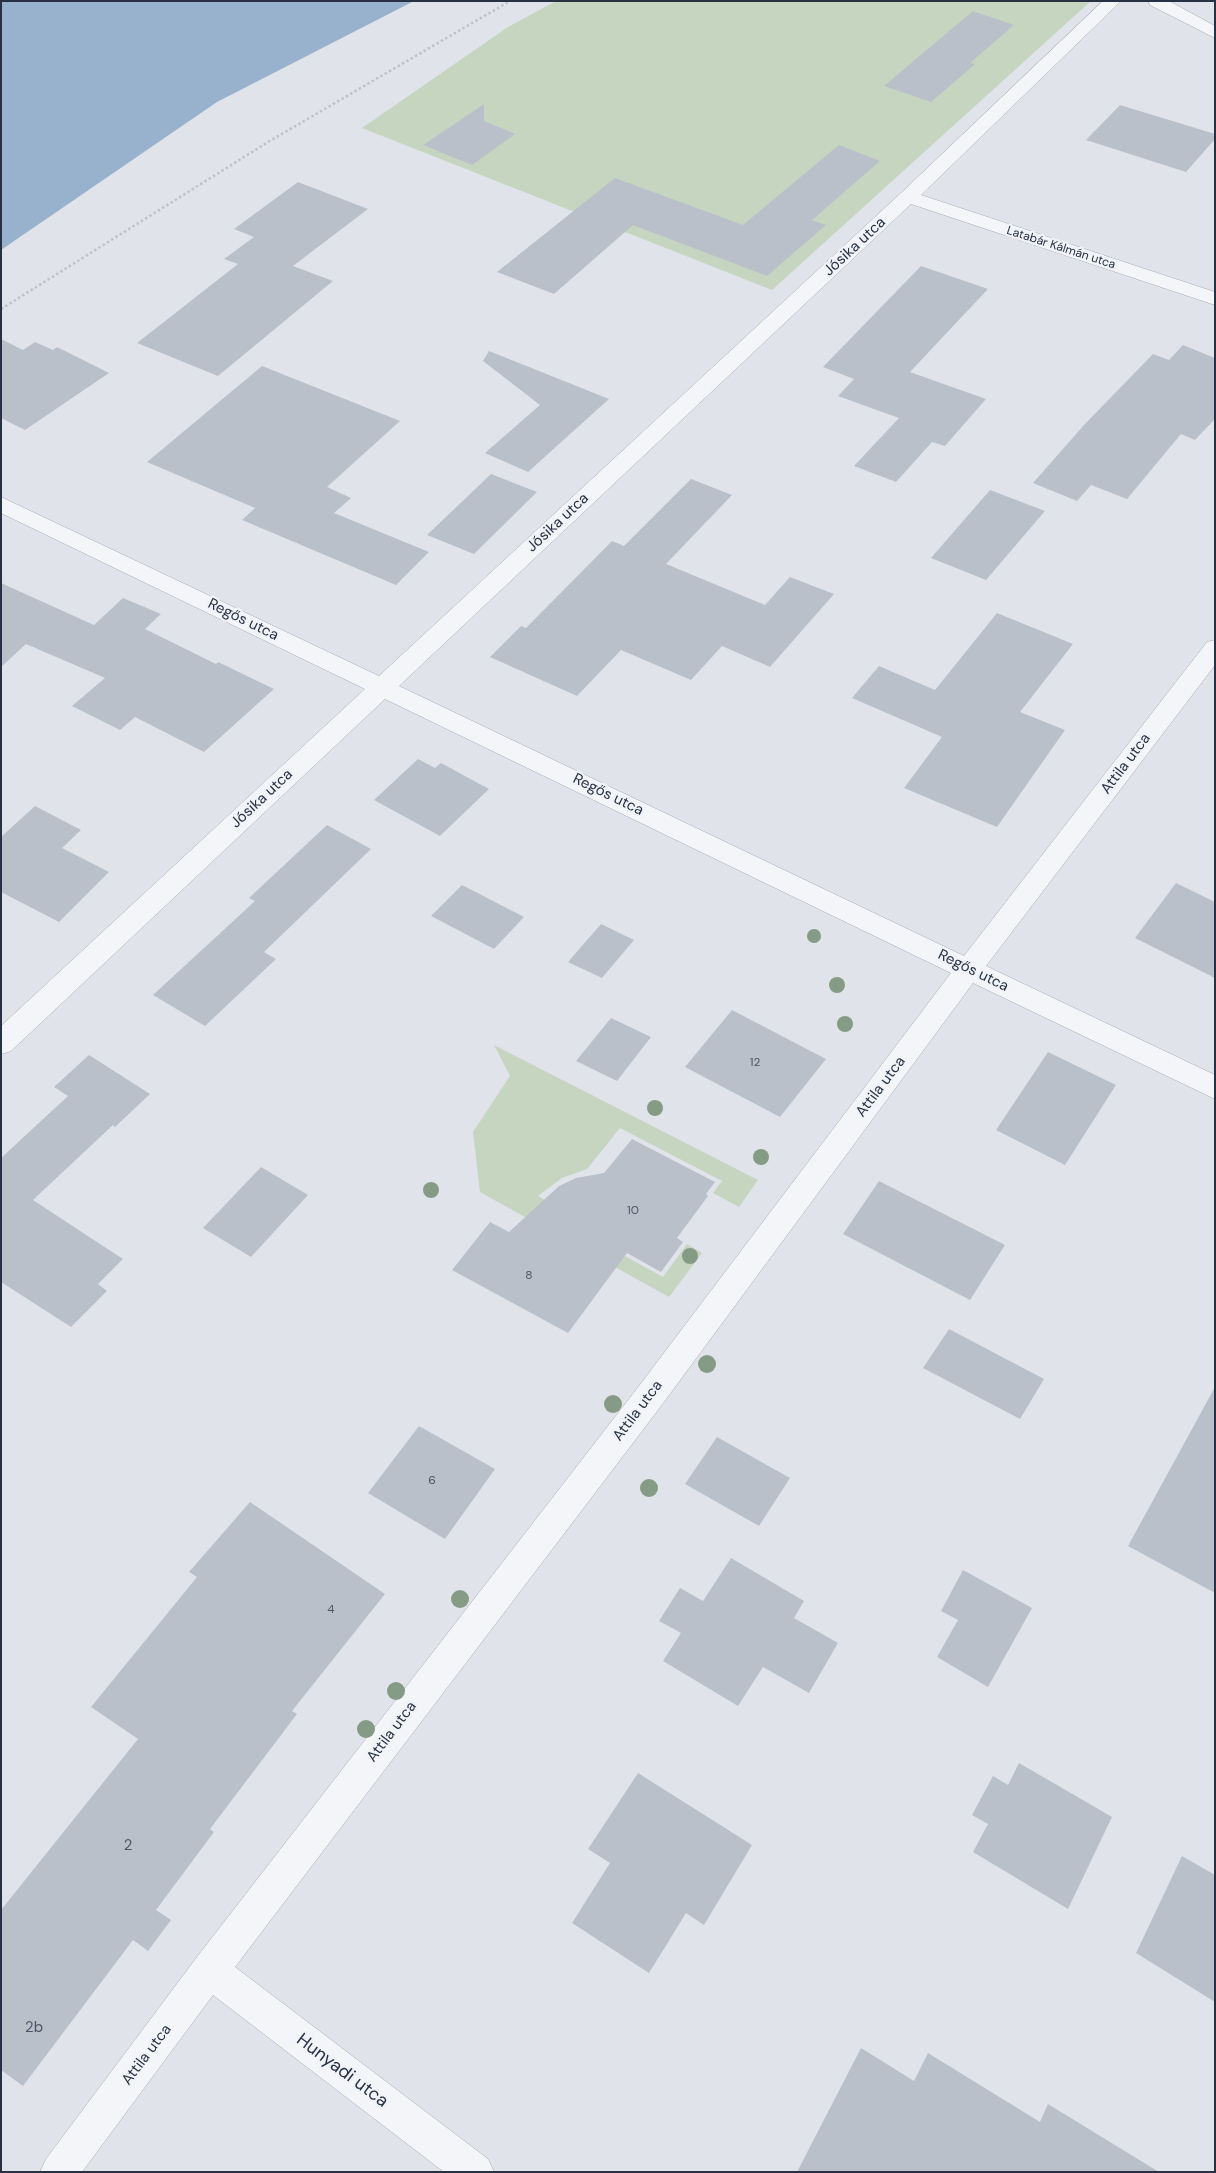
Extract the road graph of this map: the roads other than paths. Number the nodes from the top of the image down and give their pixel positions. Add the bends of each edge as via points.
1 (1113, 1) edge
2 (1156, 1) edge
3 (1215, 33) edge
4 (908, 198) junction
5 (1215, 299) edge
6 (1, 504) edge
7 (1215, 648) edge
8 (383, 687) junction
9 (969, 969) junction
10 (1, 1043) edge
11 (1215, 1088) edge
12 (210, 1970) junction
13 (59, 2172) edge
14 (475, 2172) edge

1 - 4 street, Jósika utca
2 - 3 street
4 - 5 street, Latabár Kálmán utca
4 - 8 street, Jósika utca
6 - 8 street, Regős utca
7 - 9 street, Attila utca
8 - 9 street, Regős utca
8 - 10 street, Jósika utca
9 - 11 street, Regős utca
9 - 12 street, Attila utca via 650,1396
12 - 13 street, Attila utca
12 - 14 street, Hunyadi utca

